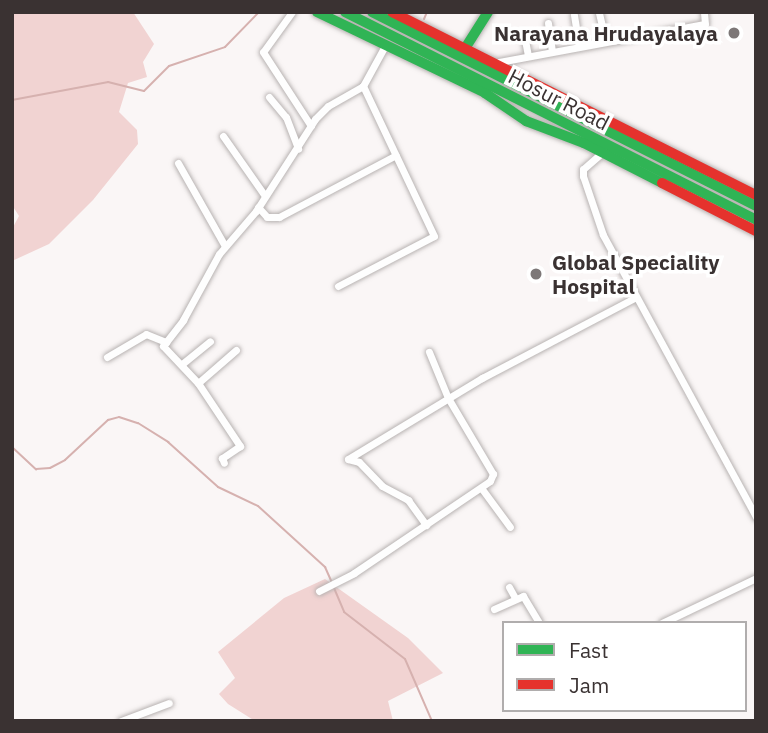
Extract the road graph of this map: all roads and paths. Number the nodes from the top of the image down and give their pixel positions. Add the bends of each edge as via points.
1 (292, 12) edge
2 (317, 12) edge
3 (345, 12) edge
4 (372, 12) edge
5 (392, 12) edge
6 (488, 12) edge
7 (495, 12) edge
8 (704, 12) edge
9 (599, 13) edge
10 (574, 15) dead end
11 (548, 23) dead end
12 (478, 32) junction
13 (524, 35) dead end
14 (605, 40) junction
15 (386, 44) junction
16 (579, 46) junction
17 (466, 47) junction
18 (552, 51) junction
19 (527, 55) junction
20 (460, 56) junction
21 (499, 62) junction
22 (363, 86) junction
23 (269, 97) dead end
24 (311, 126) junction
25 (223, 136) dead end
26 (298, 149) junction
27 (606, 150) junction
28 (396, 155) junction
29 (178, 163) dead end
30 (756, 195) edge
31 (265, 196) junction
32 (756, 206) edge
33 (258, 207) junction
34 (756, 220) edge
35 (756, 231) edge
36 (225, 246) junction
37 (338, 286) dead end
38 (636, 297) junction
39 (210, 341) dead end
40 (166, 342) junction
41 (236, 350) dead end
42 (429, 352) dead end
43 (107, 357) dead end
44 (182, 364) junction
45 (198, 383) junction
46 (448, 398) junction
47 (224, 463) dead end
48 (482, 489) junction
49 (756, 517) edge
50 (426, 525) junction
51 (510, 527) dead end
52 (756, 578) edge
53 (509, 587) dead end
54 (319, 591) dead end
55 (515, 598) junction
56 (494, 609) dead end
57 (538, 621) edge
58 (666, 621) edge
59 (169, 703) dead end
60 (121, 721) edge

1 - 24 street via 263,52
2 - 15 main road
3 - 27 main road, Hosur Road
4 - 20 main road, Hosur Road
5 - 17 main road
6 - 12 main road
7 - 12 main road
8 - 14 street via 705,24
9 - 14 street
10 - 16 street
11 - 18 street
12 - 17 main road
13 - 19 street
14 - 16 street
15 - 22 street
15 - 27 main road via 485,93 526,121
16 - 18 street
17 - 20 main road
17 - 21 main road
18 - 19 street
19 - 21 street
20 - 32 main road, Hosur Road
21 - 30 main road
22 - 24 street via 328,106
22 - 28 street
23 - 26 street via 286,117
24 - 26 street
25 - 31 street
26 - 31 street
27 - 34 main road, Hosur Road
27 - 35 main road
27 - 38 street via 583,169 584,183 603,235
28 - 33 street via 279,217 267,216
28 - 37 street via 434,236
29 - 36 street
31 - 33 street
33 - 36 street
36 - 40 street
38 - 46 street
38 - 49 street
39 - 44 street
40 - 43 street via 146,334
40 - 44 street via 163,346
41 - 45 street
42 - 46 street
44 - 45 street
45 - 47 street via 240,446 222,458
46 - 48 street via 493,474
46 - 50 street via 348,459 359,462 382,486 408,500
48 - 50 street
48 - 51 street
50 - 54 street
52 - 58 street
53 - 55 street
55 - 56 street
55 - 57 street via 526,598
59 - 60 street

